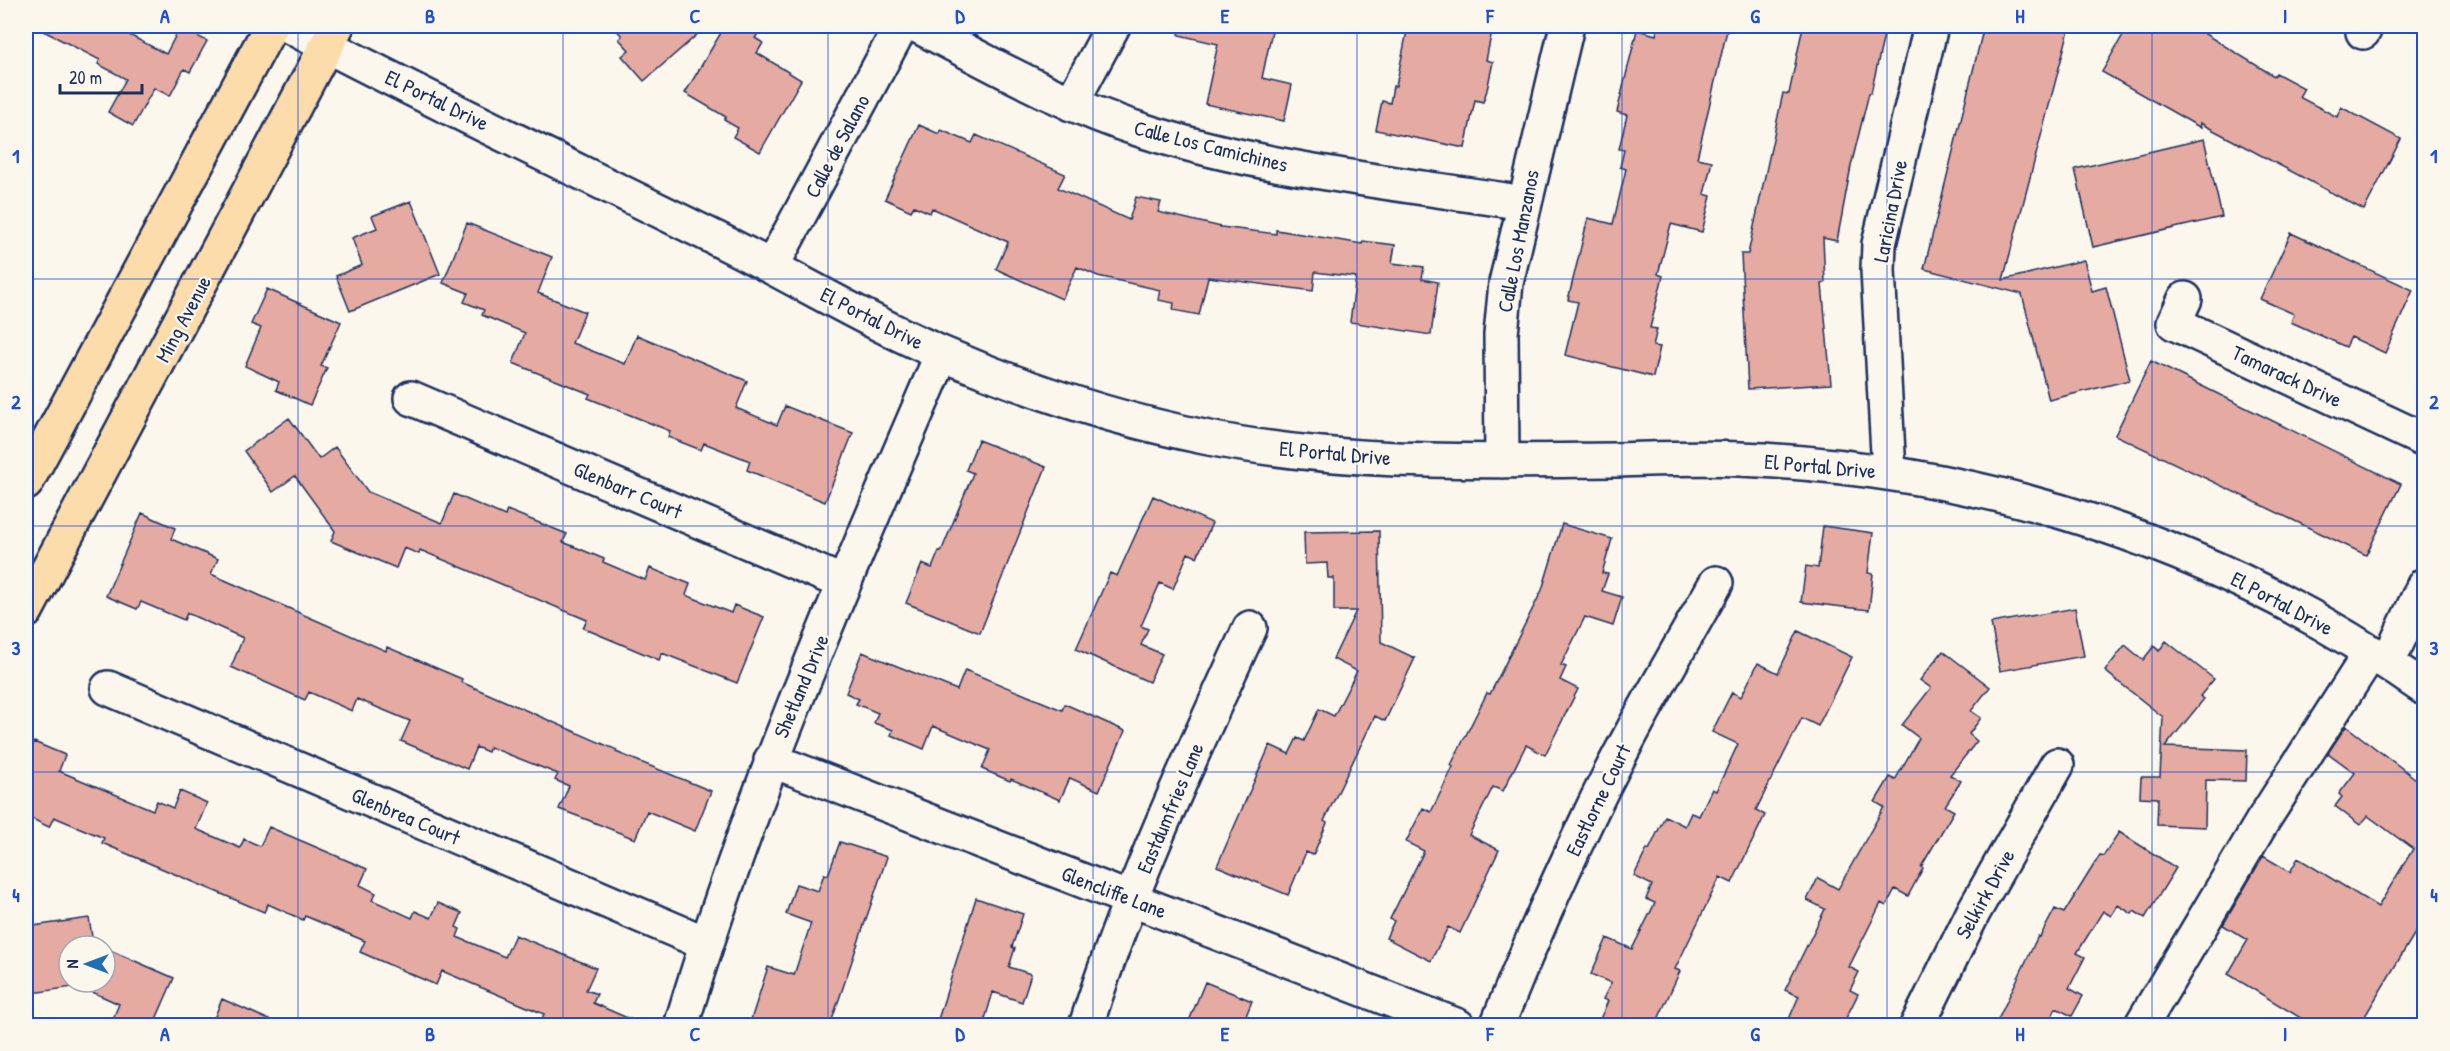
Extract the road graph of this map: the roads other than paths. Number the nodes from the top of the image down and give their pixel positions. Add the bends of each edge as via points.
1 (271, 26) edge
2 (289, 26) edge
3 (901, 26) edge
4 (918, 26) edge
5 (1113, 26) edge
6 (1567, 26) edge
7 (1931, 26) edge
8 (332, 35) edge
9 (1071, 104) junction
10 (1524, 203) junction
11 (772, 266) junction
12 (2185, 299) dead end
13 (942, 354) junction
14 (411, 398) dead end
15 (2424, 440) edge
16 (1502, 461) junction
17 (1889, 472) junction
18 (26, 483) edge
19 (844, 583) junction
20 (1716, 583) dead end
21 (2424, 585) edge
22 (26, 611) edge
23 (1250, 628) dead end
24 (2380, 658) junction
25 (108, 688) dead end
26 (2424, 688) edge
27 (771, 760) junction
28 (2057, 765) dead end
29 (1131, 899) junction
30 (705, 944) junction
31 (681, 1026) edge
32 (1086, 1026) edge
33 (1458, 1026) edge
34 (1497, 1026) edge
35 (1917, 1026) edge
36 (2141, 1026) edge

1 - 18 main road
2 - 8 street, El Portal Drive
3 - 11 street, Calle de Salano
4 - 9 street, Calle Los Camichines
5 - 9 street
6 - 10 street, Calle Los Manzanos
7 - 17 street, Laricina Drive via 1879,244
8 - 11 street, El Portal Drive
8 - 22 main road, Ming Avenue
9 - 10 street, Calle Los Camichines via 1207,150 1272,164
10 - 16 street, Calle Los Manzanos via 1506,283 1501,334
11 - 13 street, El Portal Drive
12 - 15 street, Tamarack Drive via 2174,323
13 - 16 street, El Portal Drive via 1034,390 1117,416 1206,437 1291,451 1378,459
13 - 19 street, Shetland Drive
14 - 19 street, Glenbarr Court
16 - 17 street, El Portal Drive via 1738,458
17 - 24 street, El Portal Drive via 1968,486 2136,535 2217,568 2295,607
19 - 27 street, Shetland Drive
20 - 34 street, Eastlorne Court via 1589,815
21 - 24 street
23 - 29 street, Eastdumfries Lane
24 - 26 street, El Portal Drive
24 - 36 street via 2262,822
25 - 30 street, Glenbrea Court
27 - 29 street, Glencliffe Lane
27 - 30 street, Shetland Drive
28 - 35 street, Selkirk Drive via 1974,911
29 - 32 street, Eastdumfries Lane
29 - 33 street, Glencliffe Lane
30 - 31 street, Shetland Drive

